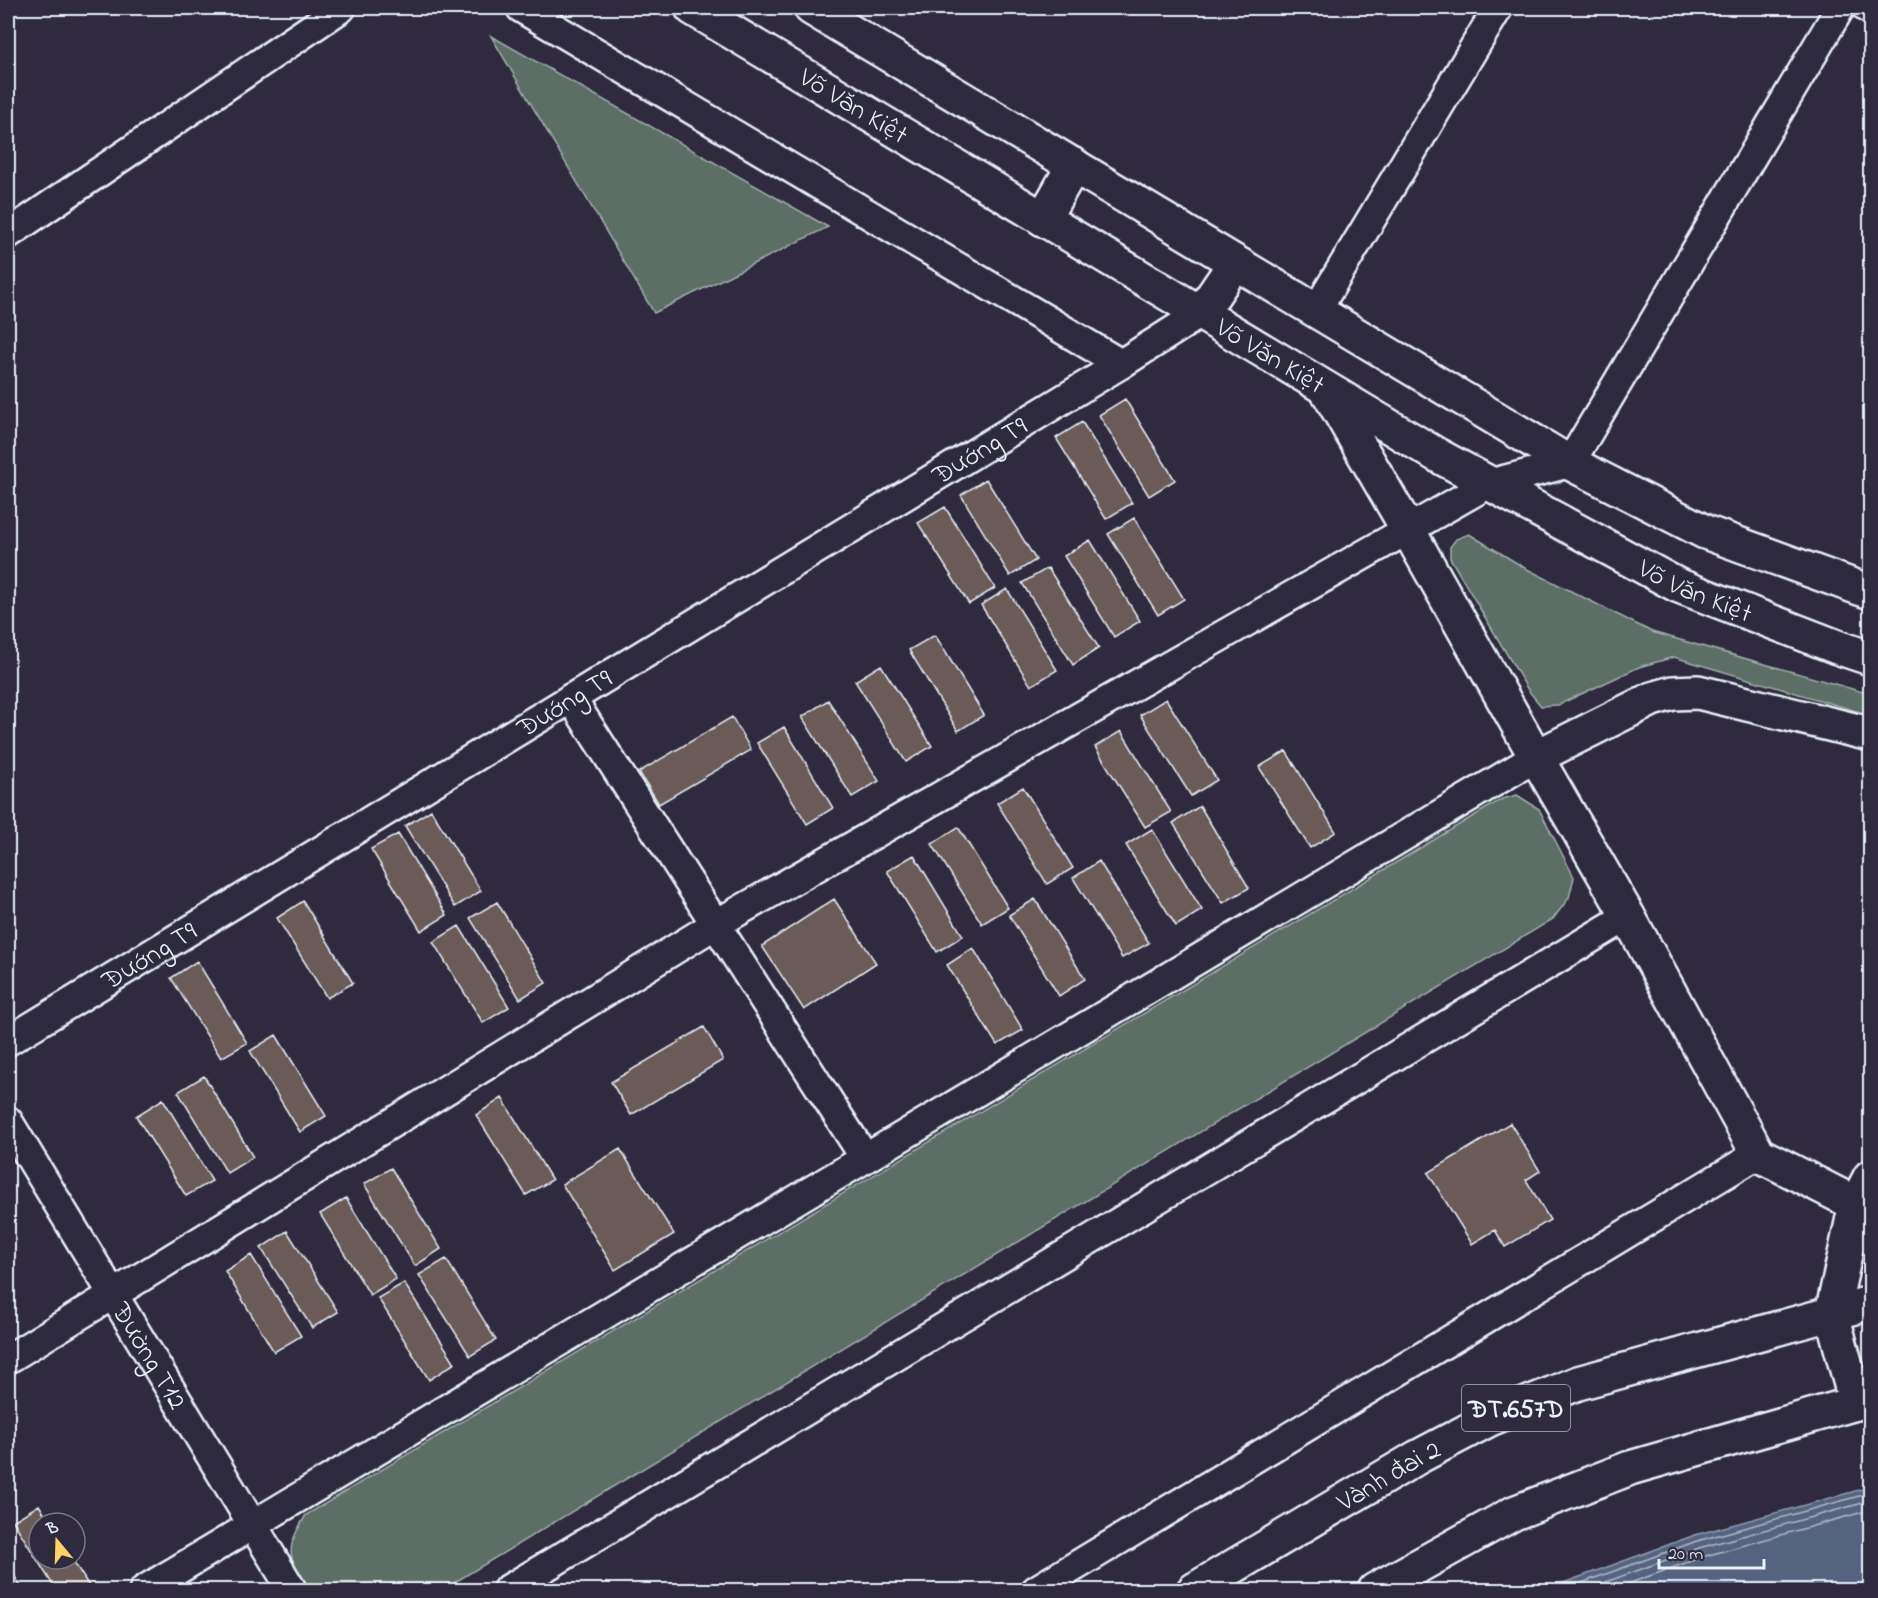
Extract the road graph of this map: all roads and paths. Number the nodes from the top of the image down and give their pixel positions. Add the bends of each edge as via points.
1 (341, 8) edge
2 (520, 8) edge
3 (693, 8) edge
4 (811, 8) edge
5 (1498, 8) edge
6 (1840, 8) edge
7 (1074, 165) junction
8 (1043, 219) junction
9 (8, 234) edge
10 (1235, 263) junction
11 (1316, 310) junction
12 (1201, 313) junction
13 (1121, 364) junction
14 (1325, 388) junction
15 (1570, 463) junction
16 (1488, 484) junction
17 (1407, 528) junction
18 (1870, 592) edge
19 (1870, 658) edge
20 (571, 698) junction
21 (1870, 734) edge
22 (1536, 757) junction
23 (1628, 916) junction
24 (716, 924) junction
25 (8, 1041) edge
26 (8, 1121) edge
27 (1758, 1154) junction
28 (865, 1158) junction
29 (1863, 1190) edge
30 (112, 1295) junction
31 (1870, 1303) edge
32 (1832, 1314) junction
33 (8, 1359) edge
34 (1863, 1401) edge
35 (252, 1525) junction
36 (144, 1590) edge
37 (292, 1590) edge
38 (507, 1590) edge
39 (1036, 1590) edge
40 (1194, 1590) edge
41 (1375, 1590) edge

1 - 9 street
2 - 13 street
3 - 8 street, Võ Văn Kiệt
4 - 7 street, Võ Văn Kiệt
5 - 11 street
6 - 15 street
7 - 8 street
7 - 10 street, Võ Văn Kiệt
8 - 12 street, Võ Văn Kiệt
10 - 11 street, Võ Văn Kiệt
10 - 12 street
11 - 15 street, Võ Văn Kiệt
12 - 13 street, Đướng T9
12 - 14 street, Võ Văn Kiệt
13 - 20 street, Đướng T9
14 - 16 street, Võ Văn Kiệt
14 - 17 street
15 - 16 street
15 - 18 street, Võ Văn Kiệt via 1705,532
16 - 17 street
16 - 19 street, Võ Văn Kiệt via 1677,585
17 - 22 street
17 - 24 street
20 - 24 street
20 - 25 street, Đướng T9
21 - 22 street via 1698,692 1673,693 1652,699
22 - 23 street
22 - 28 street
23 - 27 street
23 - 38 street
24 - 28 street
24 - 30 street
26 - 30 street, Đường T12
27 - 29 street
27 - 39 street
28 - 35 street
29 - 32 street
30 - 33 street
30 - 35 street, Đường T12
31 - 32 street, Vành đai 2 / ĐT.657D
32 - 34 street
32 - 40 street, Vành đai 2 / ĐT.657D via 1578,1383 1490,1419 1418,1457
34 - 41 street via 1630,1468 1525,1508
35 - 36 street
35 - 37 street, Đường T12

